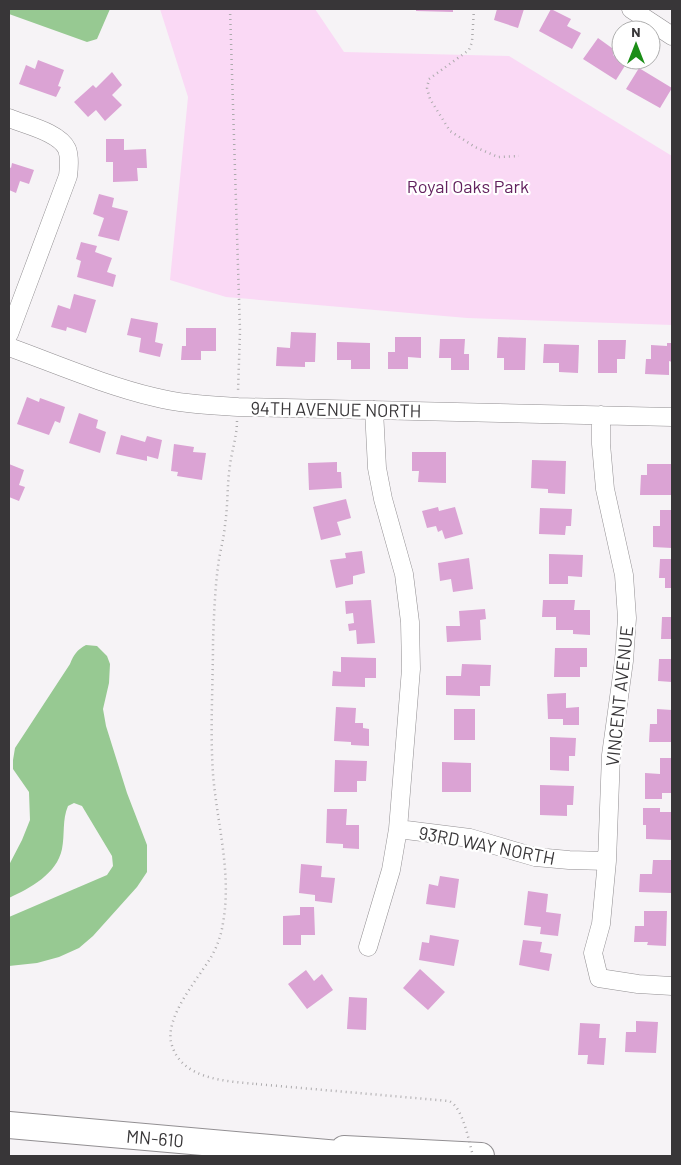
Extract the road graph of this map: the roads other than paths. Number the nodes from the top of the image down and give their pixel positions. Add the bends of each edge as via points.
1 (634, 9) edge
2 (672, 36) edge
3 (9, 118) edge
4 (9, 334) edge
5 (9, 347) edge
6 (374, 410) junction
7 (601, 415) junction
8 (672, 418) edge
9 (398, 829) junction
10 (607, 861) junction
11 (368, 947) dead end
12 (672, 986) edge
13 (9, 1125) edge
14 (191, 1141) junction
15 (362, 1156) edge
16 (481, 1156) edge

1 - 2 street
3 - 4 street via 59,139 66,149 69,163 68,176
5 - 6 street, 94TH AVENUE NORTH via 118,386 187,404
6 - 7 street, 94TH AVENUE NORTH
6 - 9 street via 377,468 404,574 410,622 412,670
7 - 8 street, 94TH AVENUE NORTH
7 - 10 street, VINCENT AVENUE via 605,489 624,575 627,618 611,755
9 - 10 street, 93RD WAY NORTH via 470,838 535,857
9 - 11 street via 391,870
10 - 12 street, VINCENT AVENUE via 601,924 593,953 599,978
13 - 14 highway, MN-610
14 - 15 highway, MN-610
14 - 16 highway

